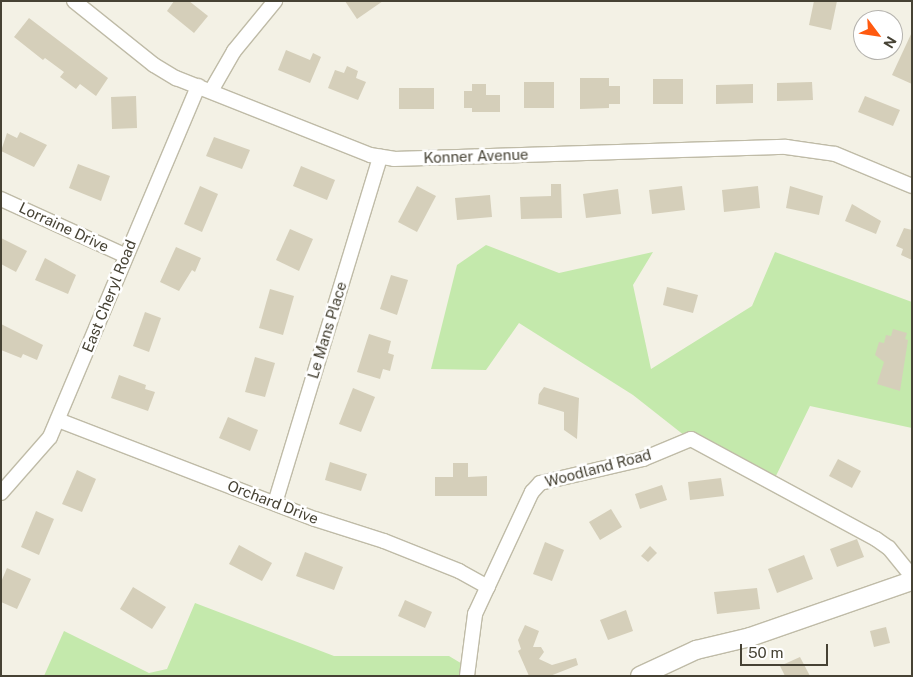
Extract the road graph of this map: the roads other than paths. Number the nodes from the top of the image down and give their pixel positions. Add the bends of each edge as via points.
1 (74, 1) edge
2 (275, 1) edge
3 (198, 86) junction
4 (211, 91) junction
5 (380, 157) junction
6 (912, 186) edge
7 (1, 199) edge
8 (126, 256) junction
9 (58, 420) junction
10 (1, 493) edge
11 (275, 503) junction
12 (912, 576) edge
13 (912, 581) edge
14 (488, 586) junction
15 (467, 676) edge
16 (640, 676) edge

1 - 3 street, Konner Avenue via 154,65
2 - 4 street via 234,51
3 - 4 street, Konner Avenue
3 - 8 street, East Cheryl Road
4 - 5 street, Konner Avenue
5 - 6 street, Konner Avenue via 786,147 835,154
5 - 11 street, Le Mans Place
7 - 8 street, Lorraine Drive
8 - 9 street, East Cheryl Road
9 - 10 street, East Cheryl Road via 44,446
9 - 11 street, Orchard Drive
11 - 14 street, Orchard Drive via 392,545
12 - 14 street, Woodland Road via 889,548 876,539 691,440 643,459 540,483 532,492
13 - 16 street via 750,637 696,650
14 - 15 street, Woodland Road via 475,614

